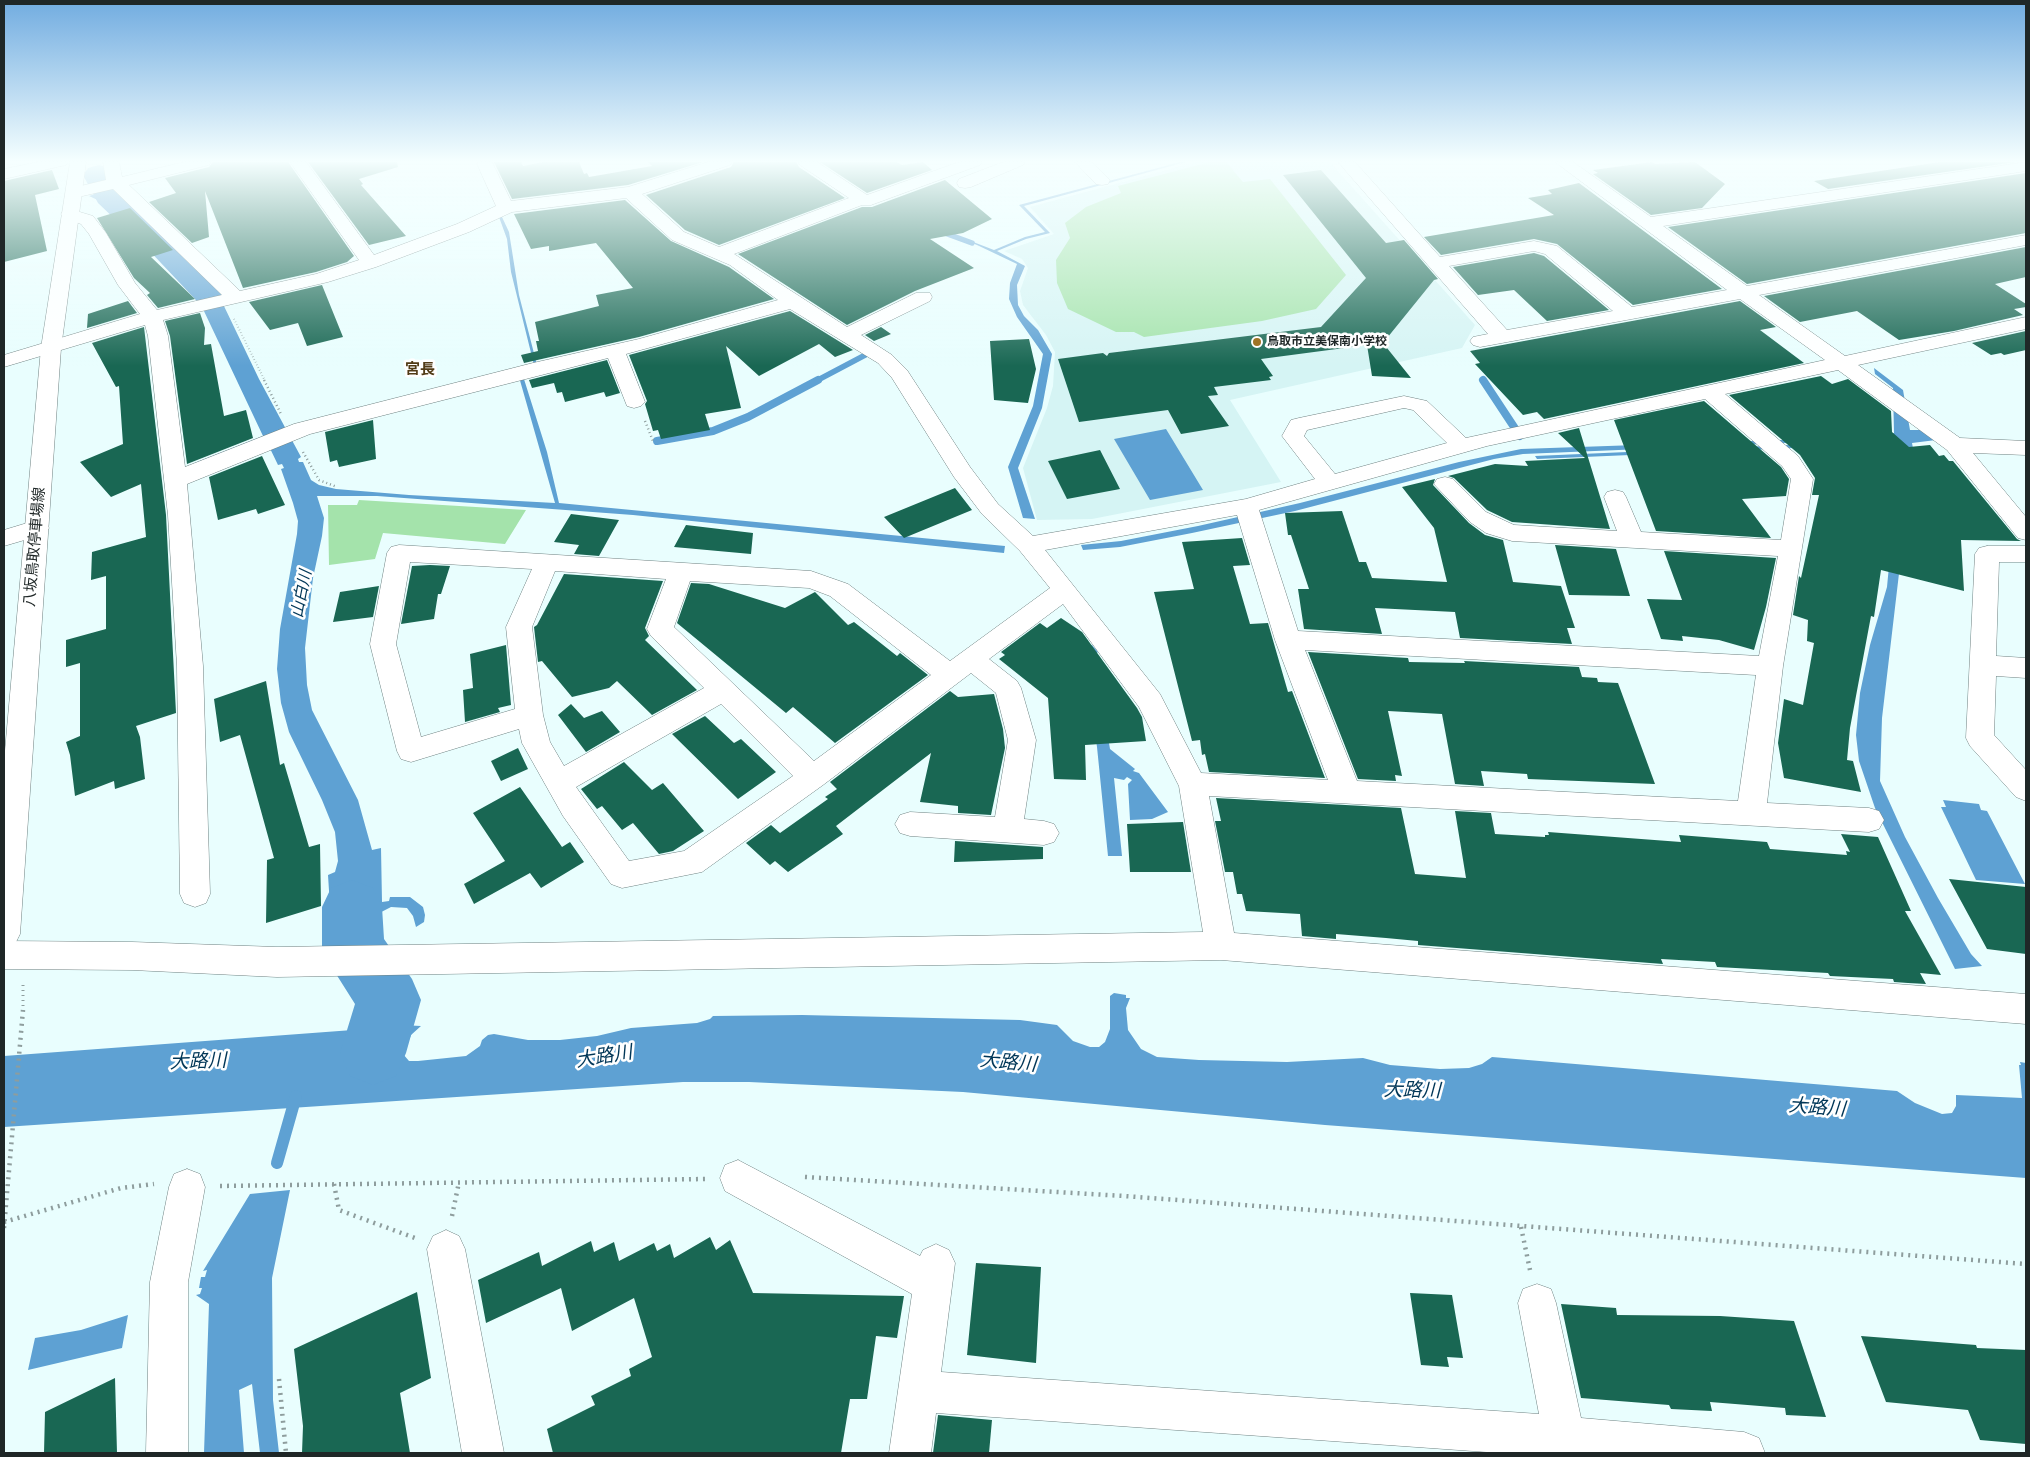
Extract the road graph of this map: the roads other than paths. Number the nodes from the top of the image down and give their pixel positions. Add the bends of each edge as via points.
1 (68, 230) edge
2 (93, 230) edge
3 (164, 230) edge
4 (346, 230) edge
5 (458, 230) edge
6 (671, 230) edge
7 (781, 230) edge
8 (1407, 230) edge
9 (1658, 230) edge
10 (2026, 240) edge
11 (719, 253) junction
12 (370, 263) junction
13 (1436, 263) junction
14 (1742, 292) junction
15 (923, 297) dead end
16 (231, 299) junction
17 (794, 302) junction
18 (1628, 314) junction
19 (152, 317) junction
20 (2026, 324) edge
21 (848, 334) junction
22 (1502, 337) junction
23 (1480, 341) dead end
24 (51, 348) junction
25 (615, 350) junction
26 (4, 361) edge
27 (1838, 363) junction
28 (1708, 391) junction
29 (634, 402) dead end
30 (1955, 445) junction
31 (1462, 446) junction
32 (2026, 448) edge
33 (175, 481) junction
34 (1330, 483) junction
35 (1445, 484) dead end
36 (1615, 497) dead end
37 (1246, 506) junction
38 (37, 528) junction
39 (2026, 532) edge
40 (4, 538) edge
41 (1632, 540) junction
42 (1028, 545) junction
43 (1790, 549) junction
44 (2026, 554) edge
45 (547, 562) junction
46 (681, 572) junction
47 (1065, 589) junction
48 (1288, 640) junction
49 (971, 659) junction
50 (1983, 665) junction
51 (1770, 666) junction
52 (2026, 668) edge
53 (950, 675) junction
54 (723, 690) junction
55 (529, 715) junction
56 (813, 777) junction
57 (558, 783) junction
58 (1192, 784) junction
59 (2025, 787) edge
60 (1347, 792) junction
61 (1751, 813) junction
62 (1869, 820) dead end
63 (910, 824) dead end
64 (1008, 831) junction
65 (1044, 833) dead end
66 (195, 894) dead end
67 (4, 934) edge
68 (1221, 946) junction
69 (4, 955) edge
70 (2026, 1009) edge
71 (738, 1178) road end
72 (187, 1187) road end
73 (446, 1249) road end
74 (1537, 1303) road end
75 (918, 1392) junction
76 (1566, 1445) edge
77 (167, 1453) edge
78 (483, 1453) edge
79 (910, 1453) edge
80 (1744, 1453) edge

1 - 24 street, 八坂鳥取停車場線
2 - 19 street via 127,285
3 - 16 street
4 - 12 street
5 - 12 street
6 - 11 street via 678,236
7 - 11 street
8 - 13 street
9 - 14 street
10 - 14 street
11 - 17 street via 736,260
12 - 16 street
13 - 18 street via 1534,246 1551,250
13 - 22 street
14 - 18 street
14 - 27 street
15 - 21 street
16 - 19 street
17 - 21 street
17 - 25 street
18 - 22 street
19 - 24 street
19 - 33 street via 158,336
20 - 27 street
21 - 42 street via 885,359 900,374 990,510
22 - 23 street
24 - 26 street
24 - 38 street, 八坂鳥取停車場線
25 - 29 street
25 - 33 street via 292,433
27 - 28 street
27 - 30 street
28 - 31 street
28 - 43 street via 1790,461 1802,479
30 - 32 street
30 - 39 street
31 - 34 street
31 - 34 street via 1420,404 1404,402 1299,425 1293,436
33 - 66 street via 190,666
34 - 37 street
35 - 41 street via 1478,517 1494,527 1512,532
36 - 41 street
37 - 42 street
37 - 48 street
38 - 40 street
38 - 67 street, 八坂鳥取停車場線
41 - 43 street
42 - 47 street
43 - 51 street
44 - 50 street via 1987,554
45 - 46 street
45 - 55 street via 519,627
45 - 55 street via 399,553 383,644 411,752
46 - 53 street via 811,580 839,590
46 - 54 street via 660,629
47 - 49 street
47 - 58 street via 1150,700
48 - 51 street
48 - 60 street
49 - 53 street
49 - 64 street via 1008,688 1022,740
50 - 52 street
50 - 59 street via 1980,738
51 - 61 street
53 - 56 street
54 - 56 street
54 - 57 street
55 - 57 street via 536,743
56 - 57 street via 691,863 622,875
58 - 60 street
58 - 68 street
60 - 61 street
61 - 62 street
63 - 64 street
64 - 65 street
68 - 69 street via 277,962
68 - 70 street
71 - 75 street via 935,1274
72 - 77 street via 169,1282
73 - 78 street
74 - 76 street
75 - 76 street
75 - 79 street
76 - 80 street

